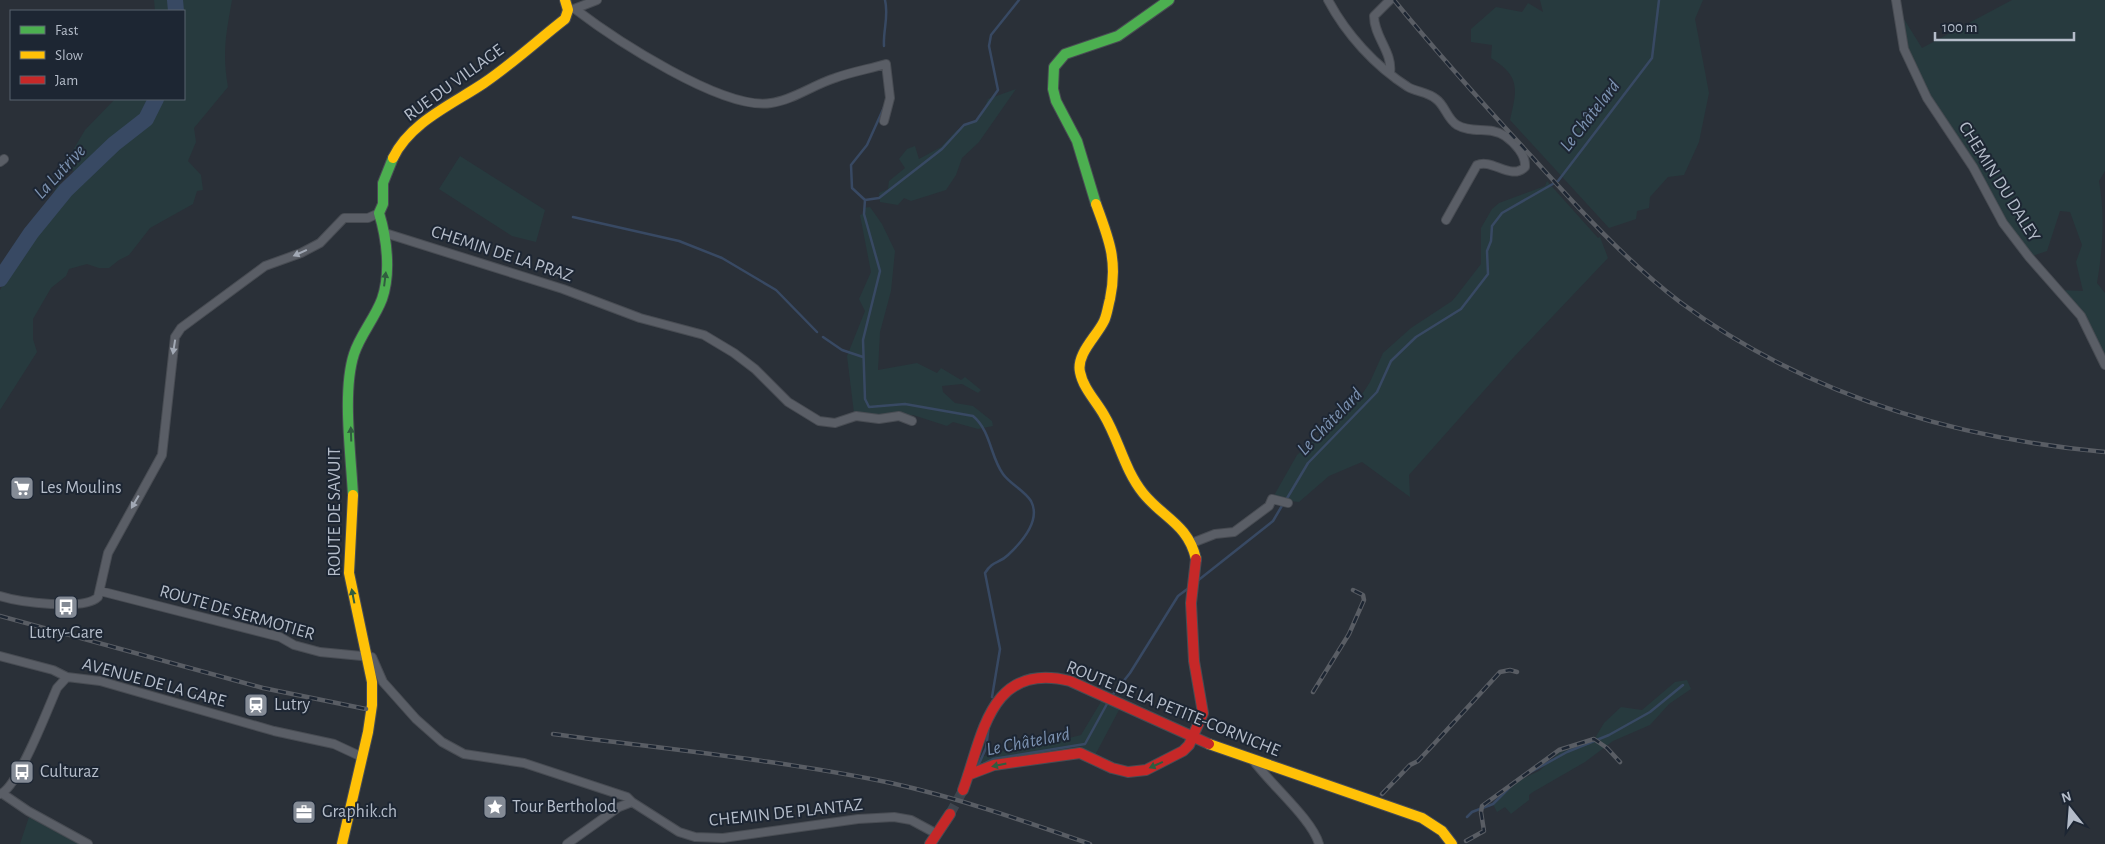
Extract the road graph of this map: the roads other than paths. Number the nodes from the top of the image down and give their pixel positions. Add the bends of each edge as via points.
1 (597, 0) edge
2 (1169, 0) edge
3 (1328, 0) edge
4 (1390, 0) edge
5 (1896, 0) edge
6 (569, 6) edge
7 (1390, 73) junction
8 (884, 121) dead end
9 (379, 213) junction
10 (1446, 220) dead end
11 (385, 233) junction
12 (2105, 365) edge
13 (912, 421) dead end
14 (1280, 501) dead end
15 (1192, 543) junction
16 (100, 591) junction
17 (0, 596) edge
18 (0, 656) edge
19 (367, 656) junction
20 (67, 676) junction
21 (1193, 736) junction
22 (362, 757) junction
23 (1253, 760) junction
24 (968, 775) junction
25 (963, 790) tunnel mouth
26 (1, 794) edge
27 (632, 802) junction
28 (950, 814) tunnel mouth
29 (937, 834) junction
30 (88, 844) edge
31 (342, 844) edge
32 (567, 844) edge
33 (930, 844) edge
34 (1320, 844) edge
35 (1452, 844) edge

1 - 6 street
2 - 15 street via 1112,39 1073,48 1054,67 1053,89 1056,102 1078,140 1114,267 1105,320 1086,350 1080,370 1143,493 1186,533
3 - 7 street via 1348,34
4 - 7 street via 1374,16 1374,27 1392,62
5 - 12 street, CHEMIN DU DALEY via 1904,49 1927,98 1972,167 2003,223 2081,316
6 - 8 street via 633,50 679,75 703,87 744,100 769,104 835,78 886,64 890,98
6 - 9 street, RUE DU VILLAGE via 565,19 484,84 414,130 396,152 387,171
7 - 10 street via 1409,88 1439,100 1456,125 1503,134 1524,158 1525,167 1518,171 1487,163 1477,165
9 - 11 street, ROUTE DE SAVUIT
9 -> 16 street via 368,218 344,218 320,243 265,266 191,319 175,337 162,455 108,553
11 - 13 street, CHEMIN DE LA PRAZ via 563,289 608,307 704,335 734,352 788,402 819,421 835,423 856,416 880,419 899,416
19 -> 11 street, ROUTE DE SAVUIT via 349,573 354,508 349,390 354,354 382,299 386,275
14 - 15 street via 1234,532 1215,534
15 - 21 street via 1196,558 1191,590 1194,661 1203,706 1199,726
16 - 17 street via 91,601 33,604
16 - 19 street, ROUTE DE SERMOTIER via 280,637 294,645 320,652
18 - 20 street
19 - 22 street, ROUTE DE SAVUIT via 372,699
19 - 27 street, CHEMIN DE PLANTAZ via 372,657 382,682 442,742 464,754 524,762 627,797
20 - 22 street, AVENUE DE LA GARE via 100,681 274,731 334,744
20 - 26 street, AVENUE DE LA GARE via 57,688 19,772
21 - 23 street, ROUTE DE LA PETITE-CORNICHE
21 -> 24 street via 1183,751 1146,770 1128,772 1080,754 994,765
21 - 24 street, ROUTE DE LA PETITE-CORNICHE via 1070,681 1054,678 1030,680 1001,696 986,716
22 - 31 street, ROUTE DE SAVUIT
23 - 34 street via 1312,827
23 - 35 street, ROUTE DE LA PETITE-CORNICHE via 1422,818 1442,831
24 - 25 street, ROUTE DE LA PETITE-CORNICHE
26 - 30 street
27 - 29 street, CHEMIN DE PLANTAZ via 679,832 695,837 723,838 858,819 894,818 911,820
27 - 32 street via 619,807
28 - 29 street
29 - 33 street

